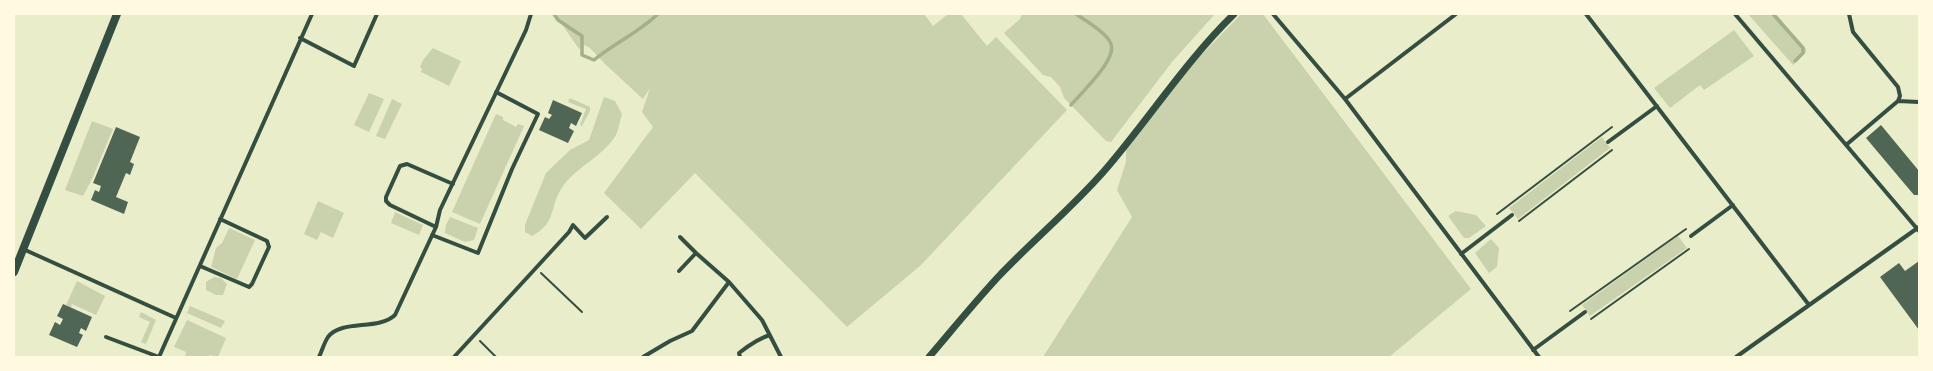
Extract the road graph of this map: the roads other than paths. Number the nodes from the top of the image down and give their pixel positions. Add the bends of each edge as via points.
1 (117, 14) edge
2 (312, 14) edge
3 (377, 14) edge
4 (531, 14) edge
5 (1234, 14) edge
6 (1273, 14) edge
7 (1456, 14) edge
8 (1586, 14) edge
9 (1735, 14) edge
10 (1849, 14) edge
11 (300, 38) junction
12 (496, 92) junction
13 (1345, 99) junction
14 (1898, 101) junction
15 (1919, 102) edge
16 (1657, 106) junction
17 (1608, 142) dead end
18 (1846, 145) junction
19 (453, 184) junction
20 (1733, 205) junction
21 (1512, 215) dead end
22 (607, 217) dead end
23 (220, 219) junction
24 (436, 227) junction
25 (1918, 229) edge
26 (432, 235) junction
27 (1691, 236) dead end
28 (680, 237) dead end
29 (23, 249) junction
30 (696, 253) junction
31 (1461, 254) junction
32 (200, 266) junction
33 (679, 271) dead end
34 (14, 272) edge
35 (729, 282) junction
36 (1809, 305) junction
37 (1585, 312) dead end
38 (176, 318) junction
39 (770, 335) junction
40 (106, 337) dead end
41 (1533, 350) junction
42 (159, 357) edge
43 (319, 357) edge
44 (454, 357) edge
45 (643, 357) edge
46 (740, 357) edge
47 (781, 357) edge
48 (929, 357) edge
49 (1539, 357) edge
50 (1736, 357) edge

1 - 29 main road
2 - 11 street
3 - 11 street via 354,66
4 - 12 street
5 - 48 street via 1186,66 1106,169 999,277
6 - 13 street
7 - 13 street
8 - 16 street
9 - 18 street
10 - 14 street via 1853,32 1898,87
11 - 23 street
12 - 19 street
12 - 26 street via 538,114 512,169 478,253
13 - 31 street
14 - 15 street
14 - 18 street
16 - 17 street
16 - 20 street
18 - 25 street
19 - 24 street via 440,210
19 - 24 street via 407,164 400,166 386,197 390,205
20 - 27 street
20 - 36 street
21 - 31 street
22 - 44 street via 585,238 573,226
23 - 32 street
23 - 32 street via 267,241 268,247 249,287
24 - 26 street
25 - 36 street
26 - 43 street via 395,315 384,322 336,330 328,338
28 - 30 street
29 - 34 main road
29 - 38 street
30 - 33 street
30 - 35 street
31 - 41 street
32 - 38 street
35 - 39 street via 762,320
35 - 45 street via 692,331
36 - 50 street
37 - 41 street
38 - 42 street
39 - 46 street via 743,350 739,353
39 - 47 street
40 - 42 street
41 - 49 street

